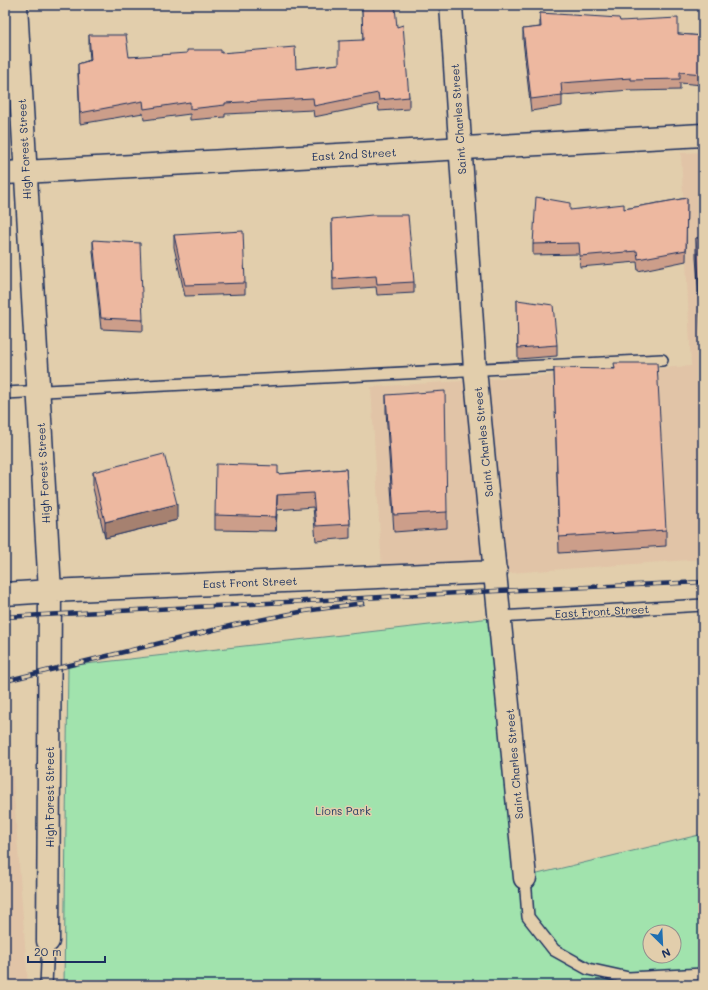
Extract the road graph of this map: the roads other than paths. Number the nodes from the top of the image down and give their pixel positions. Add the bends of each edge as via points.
1 (16, 5) edge
2 (451, 5) edge
3 (703, 135) edge
4 (460, 148) junction
5 (15, 172) edge
6 (662, 360) dead end
7 (475, 369) junction
8 (38, 391) junction
9 (5, 393) edge
10 (496, 572) junction
11 (50, 591) junction
12 (5, 594) edge
13 (703, 605) edge
14 (500, 616) junction
15 (525, 878) joint
16 (48, 941) joint
17 (703, 974) edge
18 (46, 985) edge

1 - 5 street, High Forest Street
2 - 4 street, Saint Charles Street
3 - 4 street, East 2nd Street
4 - 5 street, East 2nd Street
4 - 7 street, Saint Charles Street
5 - 8 street, High Forest Street
6 - 7 lane
7 - 8 lane
7 - 10 street, Saint Charles Street
8 - 9 lane
8 - 11 street, High Forest Street
10 - 11 street, East Front Street
10 - 14 street, Saint Charles Street
11 - 12 street, East Front Street
11 - 16 street, High Forest Street
13 - 14 lane, East Front Street
14 - 15 street, Saint Charles Street
15 - 17 lane via 528,917 554,950 588,969 629,978
16 - 18 lane

